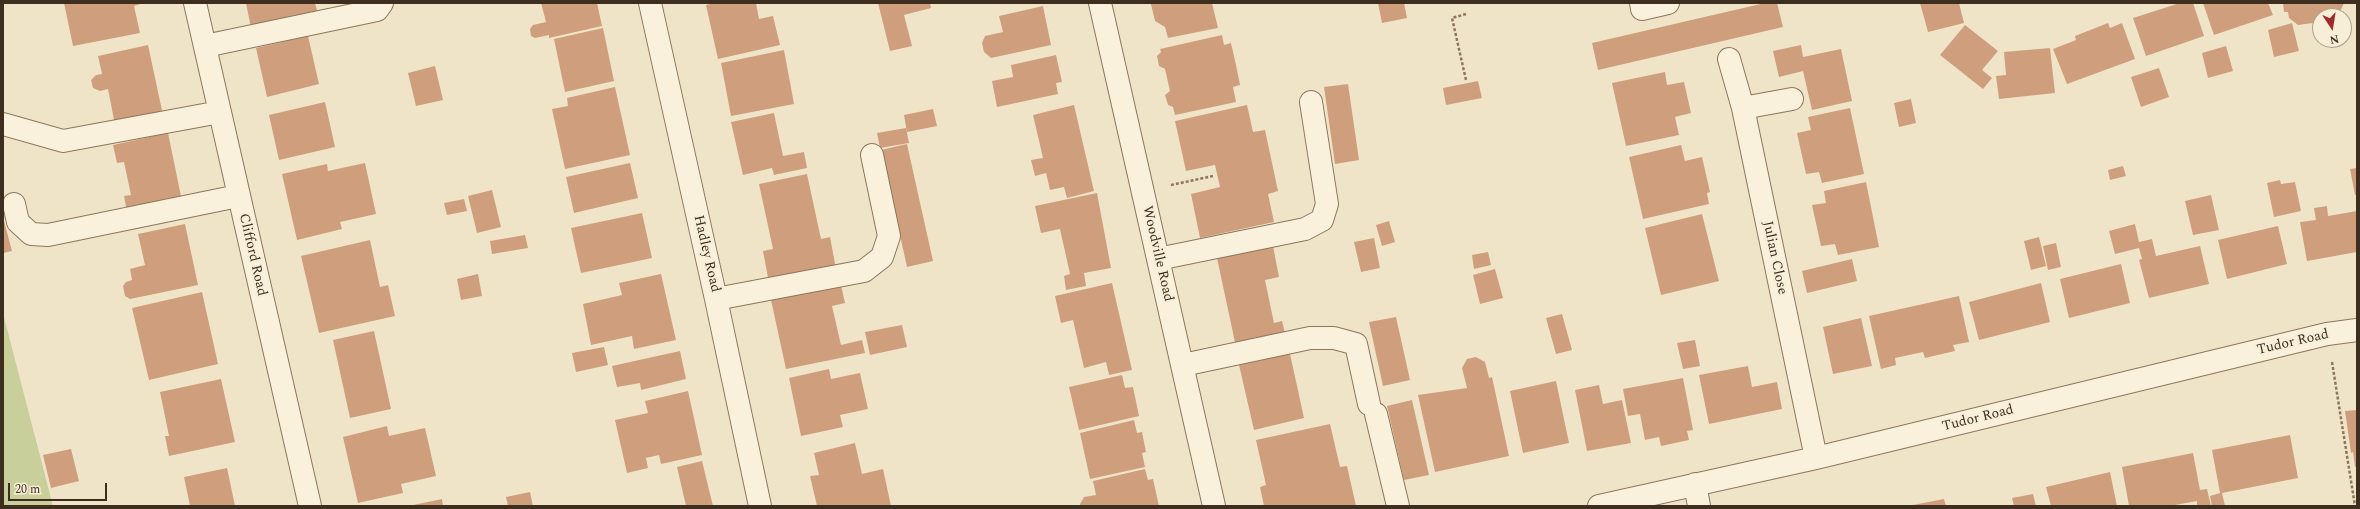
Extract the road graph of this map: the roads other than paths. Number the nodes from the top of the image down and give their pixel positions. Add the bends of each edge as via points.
1 (195, 3) edge
2 (382, 3) edge
3 (650, 3) edge
4 (1100, 3) edge
5 (1641, 3) edge
6 (1668, 3) edge
7 (205, 46) junction
8 (1729, 59) dead end
9 (1792, 99) dead end
10 (1311, 102) dead end
11 (1743, 108) junction
12 (220, 112) junction
13 (3, 124) edge
14 (872, 155) dead end
15 (238, 196) junction
16 (14, 204) dead end
17 (1158, 259) junction
18 (716, 299) junction
19 (2357, 330) edge
20 (1183, 365) junction
21 (1816, 458) junction
22 (1695, 484) junction
23 (310, 506) edge
24 (760, 506) edge
25 (1214, 506) edge
26 (1398, 506) edge
27 (1599, 506) edge
28 (1699, 506) edge

1 - 7 street, Clifford Road
2 - 7 street via 377,10
3 - 18 street, Hadley Road
4 - 17 street, Woodville Road
5 - 6 street via 1642,9
7 - 12 street, Clifford Road
8 - 11 street, Julian Close
9 - 11 street
10 - 17 street via 1326,204 1322,220 1305,229
11 - 21 street, Julian Close
12 - 13 street via 63,141
12 - 15 street, Clifford Road
14 - 18 street via 889,236 882,257 864,271
15 - 16 street via 48,235 31,234 18,222
15 - 23 street, Clifford Road
17 - 20 street, Woodville Road
18 - 24 street, Hadley Road
19 - 21 street, Tudor Road via 2328,334
20 - 25 street, Woodville Road
20 - 26 street via 1310,338 1334,338 1356,344
21 - 22 street, Tudor Road
22 - 27 street, Tudor Road
22 - 28 street

